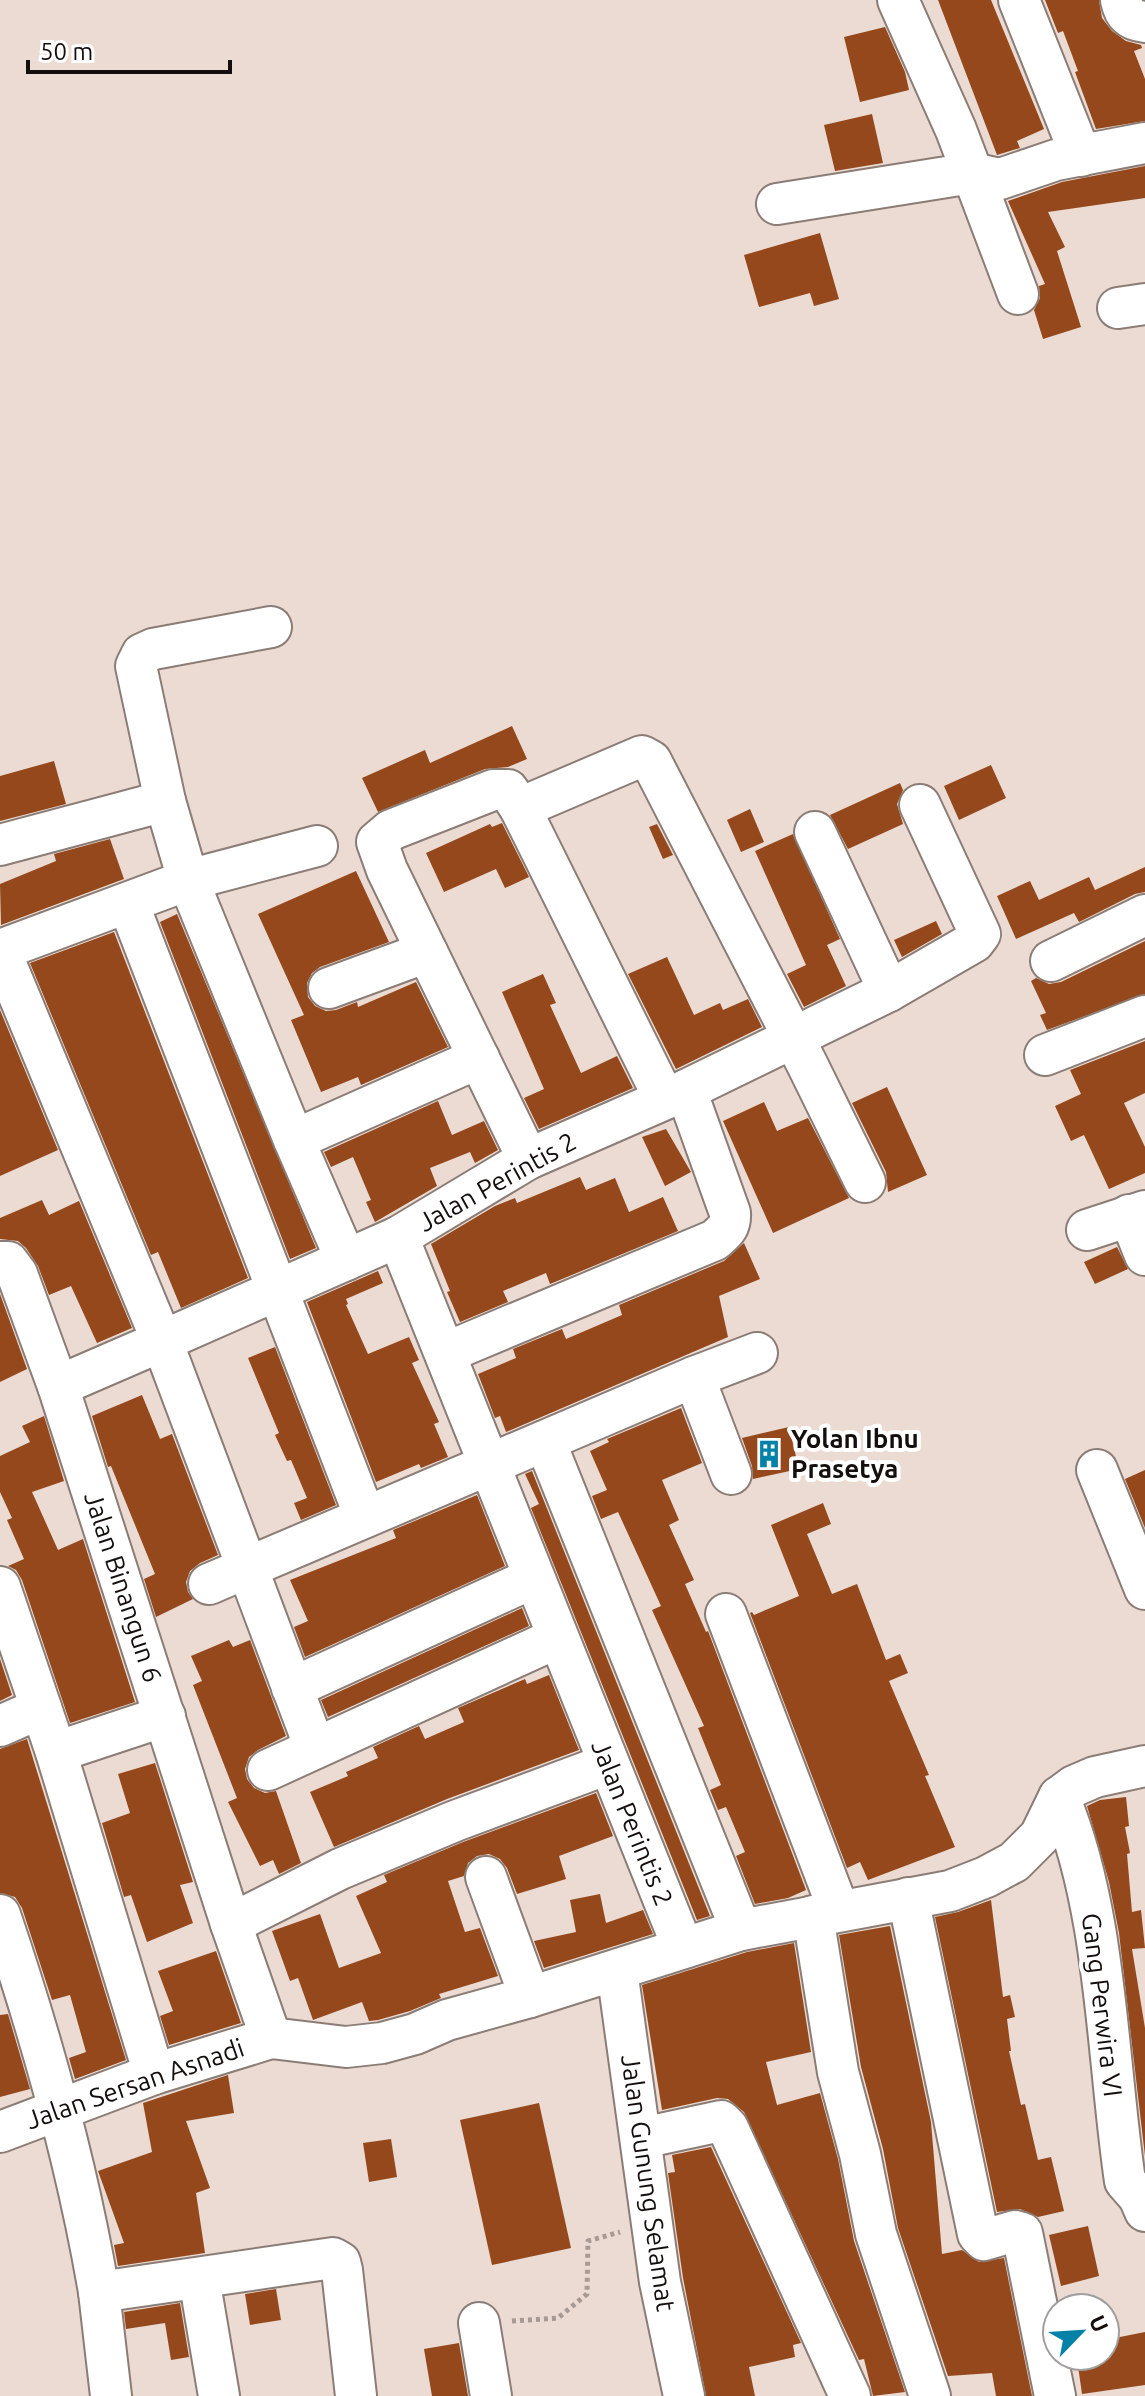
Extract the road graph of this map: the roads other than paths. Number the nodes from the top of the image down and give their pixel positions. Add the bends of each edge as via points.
1 (898, 0) edge
2 (1019, 0) edge
3 (1121, 0) edge
4 (1145, 22) edge
5 (1145, 143) edge
6 (1081, 156) junction
7 (972, 173) junction
8 (777, 204) dead end
9 (1018, 294) dead end
10 (271, 627) dead end
11 (165, 801) junction
12 (920, 805) dead end
13 (520, 808) junction
14 (815, 832) dead end
15 (0, 845) edge
16 (317, 846) dead end
17 (188, 880) junction
18 (128, 903) junction
19 (1145, 915) edge
20 (0, 950) edge
21 (427, 952) junction
22 (1051, 961) dead end
23 (329, 988) dead end
24 (889, 991) junction
25 (1145, 1016) edge
26 (791, 1036) junction
27 (1045, 1055) dead end
28 (479, 1058) junction
29 (675, 1094) junction
30 (294, 1140) junction
31 (528, 1159) junction
32 (865, 1182) dead end
33 (1137, 1213) edge
34 (1087, 1230) dead end
35 (398, 1237) junction
36 (1145, 1255) edge
37 (346, 1260) junction
38 (0, 1262) edge
39 (279, 1290) junction
40 (162, 1341) junction
41 (445, 1353) junction
42 (757, 1353) dead end
43 (694, 1377) junction
44 (58, 1386) junction
45 (545, 1441) junction
46 (487, 1465) junction
47 (1097, 1470) dead end
48 (731, 1474) dead end
49 (365, 1517) junction
50 (247, 1567) junction
51 (533, 1578) junction
52 (209, 1584) dead end
53 (1145, 1589) edge
54 (2, 1600) edge
55 (726, 1614) dead end
56 (557, 1638) junction
57 (292, 1688) junction
58 (41, 1708) junction
59 (165, 1716) junction
60 (0, 1726) edge
61 (315, 1748) junction
62 (56, 1752) junction
63 (608, 1764) junction
64 (1145, 1766) edge
65 (268, 1770) dead end
66 (1059, 1797) junction
67 (486, 1877) dead end
68 (908, 1898) junction
69 (826, 1914) junction
70 (0, 1915) edge
71 (231, 1924) junction
72 (741, 1930) junction
73 (683, 1948) junction
74 (617, 1970) junction
75 (530, 1997) junction
76 (271, 2038) junction
77 (154, 2074) junction
78 (61, 2109) junction
79 (0, 2132) edge
80 (642, 2138) junction
81 (1145, 2211) edge
82 (199, 2278) junction
83 (99, 2292) junction
84 (479, 2323) road end
85 (111, 2396) edge
86 (219, 2396) edge
87 (356, 2396) edge
88 (491, 2396) edge
89 (684, 2396) edge
90 (850, 2396) edge
91 (930, 2396) edge
92 (1055, 2396) edge

1 - 7 street
2 - 6 street
3 - 4 street via 1125,14
5 - 6 street
6 - 7 street via 1000,179
7 - 8 street
7 - 9 street
10 - 11 street via 142,654 136,666
11 - 15 street
11 - 17 street
12 - 24 street, Jalan Perintis 2 via 980,934
13 - 21 street via 508,790 493,790 391,830 377,842
13 - 26 street via 642,756 651,761
13 - 29 street
14 - 24 street
16 - 17 street
17 - 18 street
17 - 30 street
18 - 20 street
18 - 39 street
19 - 22 street
20 - 40 street
21 - 23 street
21 - 28 street
24 - 26 street, Jalan Perintis 2
25 - 27 street
26 - 29 street, Jalan Perintis 2
26 - 32 street
28 - 30 street
28 - 31 street
29 - 31 street, Jalan Perintis 2
29 - 41 street via 730,1213 725,1231 715,1240
30 - 37 street
31 - 35 street, Jalan Perintis 2
33 - 34 street
33 - 36 street
35 - 37 street
35 - 41 street, Jalan Perintis 2
37 - 39 street
38 - 44 street, Jalan Binangun 6 via 8,1262 17,1274
39 - 40 street
39 - 49 street
40 - 44 street
40 - 50 street
41 - 46 street, Jalan Perintis 2
42 - 43 street
43 - 45 street
43 - 48 street
44 - 59 street, Jalan Binangun 6
45 - 46 street
45 - 72 street
46 - 49 street
46 - 51 street, Jalan Perintis 2
47 - 53 street
49 - 50 street
50 - 52 street
50 - 57 street
51 - 56 street, Jalan Perintis 2
51 - 57 street
54 - 58 street
55 - 69 street
56 - 61 street
56 - 63 street, Jalan Perintis 2
57 - 61 street
58 - 60 street
58 - 62 street
59 - 62 street
59 - 71 street, Jalan Binangun 6
61 - 65 street
62 - 77 street
63 - 71 street via 340,1869
63 - 73 street, Jalan Perintis 2
64 - 66 street via 1095,1777
66 - 68 street via 1040,1836 1014,1862 950,1891
66 - 81 street, Gang Perwira VI via 1076,1844 1099,1957 1125,2181
67 - 75 street
68 - 69 street
68 - 92 street via 978,2234 984,2240 1022,2233
69 - 72 street
69 - 91 street via 838,2072 876,2234
70 - 78 street
71 - 76 street, Jalan Binangun 6
72 - 73 street
73 - 74 street
74 - 75 street
74 - 80 street, Jalan Gunung Selamat
75 - 76 street via 382,2043 346,2047
76 - 77 street, Jalan Sersan Asnadi
77 - 78 street, Jalan Sersan Asnadi
78 - 79 street, Jalan Sersan Asnadi
78 - 83 street
80 - 89 street, Jalan Gunung Selamat via 660,2282
80 - 90 street via 721,2121 728,2128
82 - 83 street
82 - 86 street
82 - 87 street via 333,2258 340,2262
83 - 85 street
84 - 88 street

